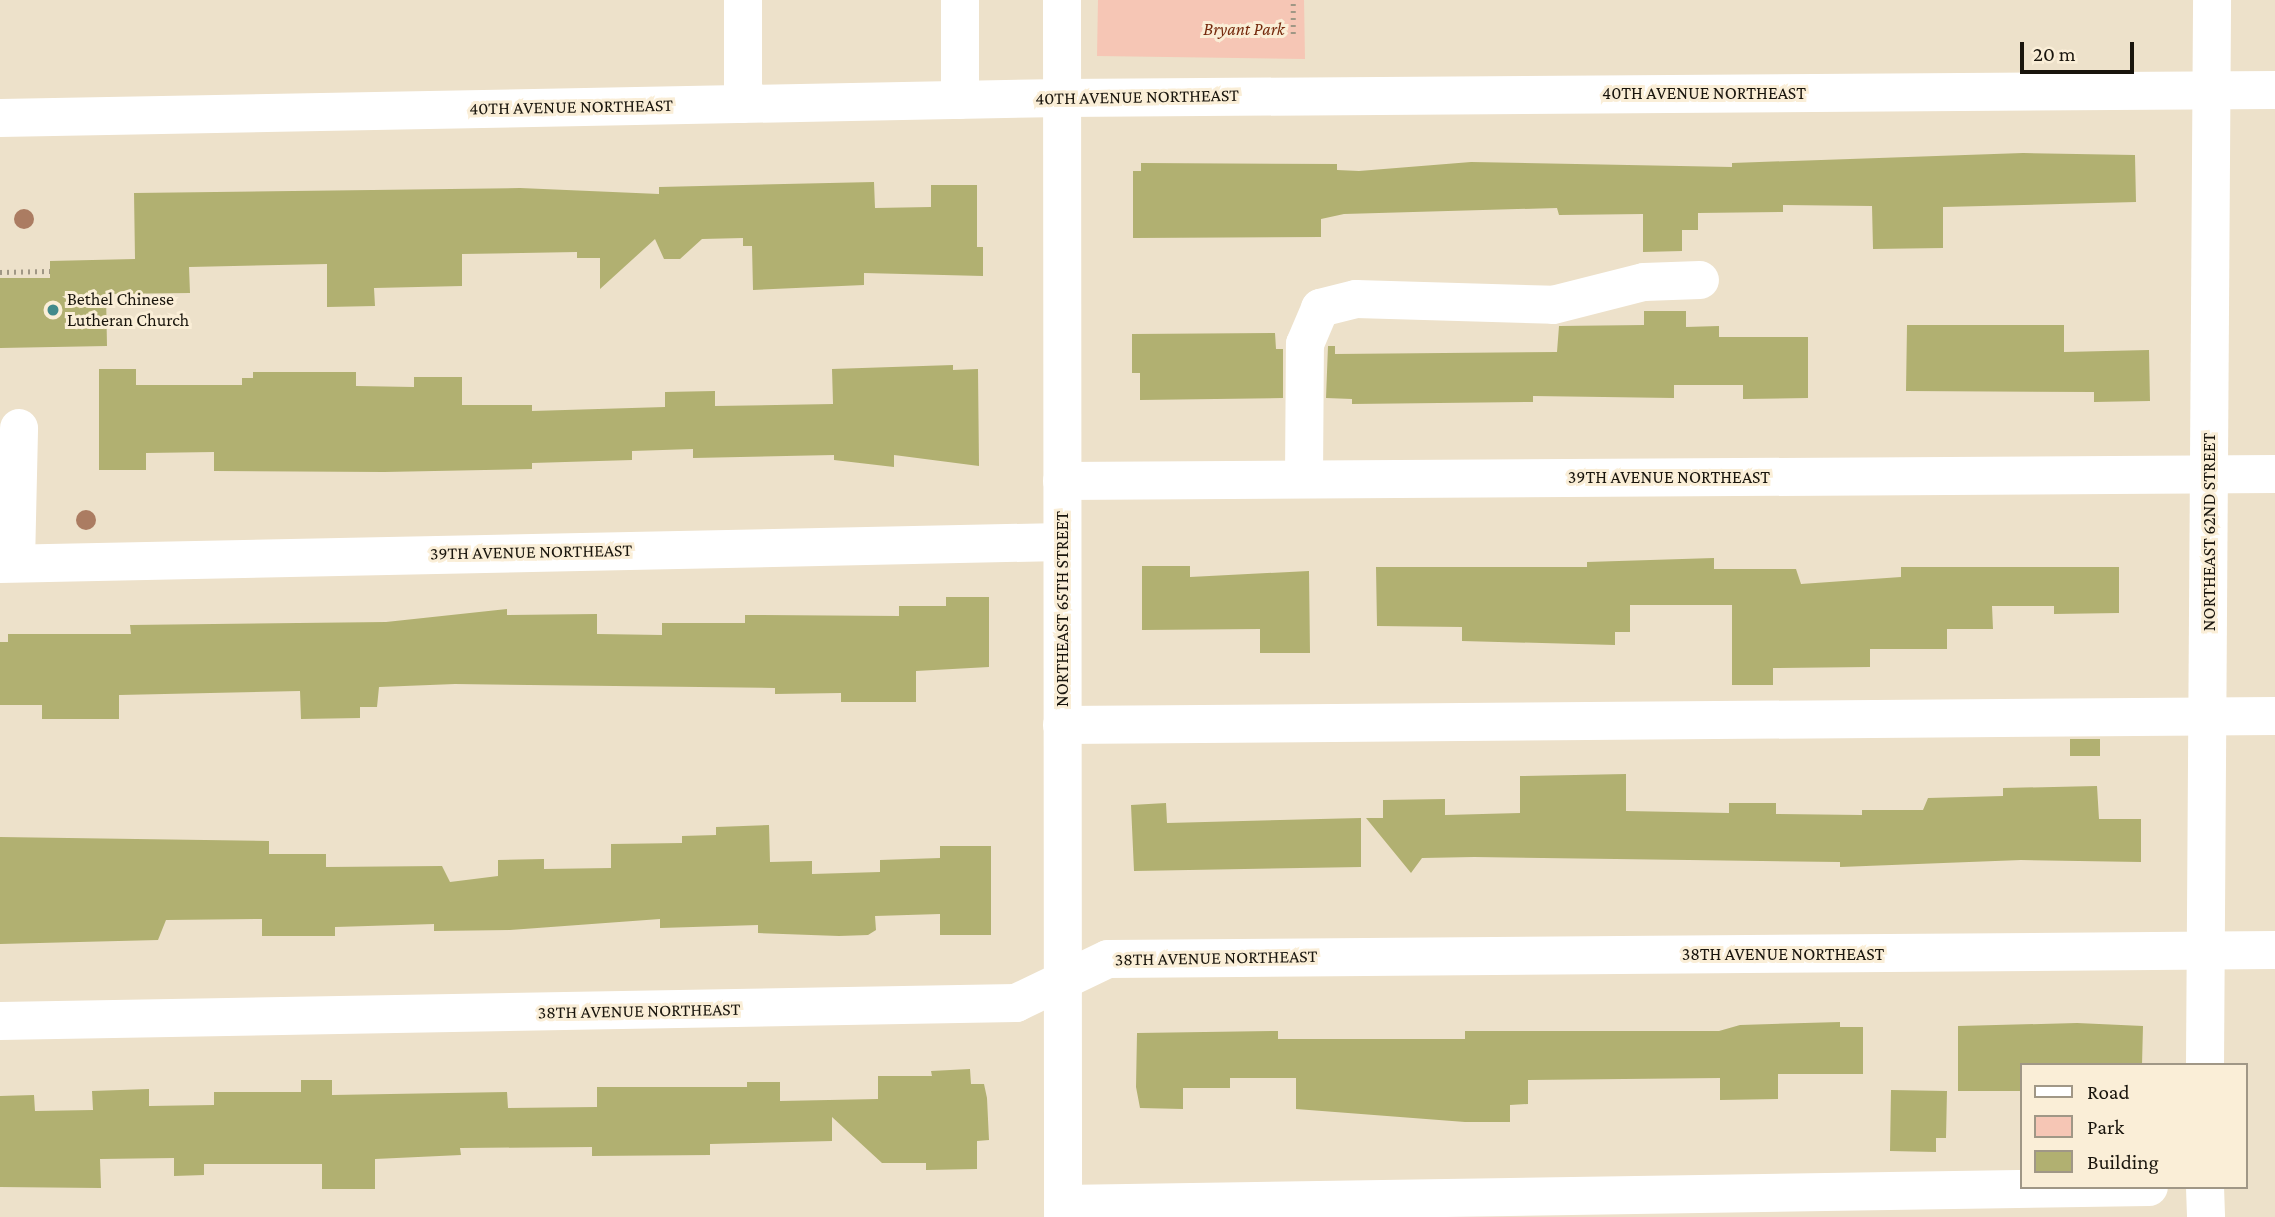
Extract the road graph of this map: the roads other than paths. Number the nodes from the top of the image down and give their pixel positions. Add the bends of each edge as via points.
1 (743, 0) edge
2 (960, 0) edge
3 (1062, 0) edge
4 (2212, 0) edge
5 (2212, 90) junction
6 (2275, 90) edge
7 (1063, 98) junction
8 (960, 100) junction
9 (743, 104) junction
10 (0, 118) edge
11 (1700, 280) dead end
12 (19, 428) dead end
13 (2275, 474) edge
14 (2210, 475) junction
15 (1304, 478) junction
16 (1062, 481) junction
17 (1062, 542) junction
18 (8, 564) edge
19 (2275, 716) edge
20 (2208, 717) junction
21 (1062, 725) junction
22 (2205, 950) junction
23 (2275, 950) edge
24 (1063, 977) junction
25 (0, 1021) edge
26 (2205, 1063) edge
27 (2058, 1189) edge
28 (2205, 1189) edge
29 (1063, 1211) edge
30 (2206, 1217) edge

1 - 9 street
2 - 8 street
3 - 7 street, NORTHEAST 65TH STREET
4 - 5 street, NORTHEAST 62ND STREET
5 - 6 street, 40TH AVENUE NORTHEAST
5 - 7 street, 40TH AVENUE NORTHEAST
5 - 14 street, NORTHEAST 62ND STREET
7 - 8 street, 40TH AVENUE NORTHEAST
7 - 16 street, NORTHEAST 65TH STREET
8 - 9 street, 40TH AVENUE NORTHEAST
9 - 10 street, 40TH AVENUE NORTHEAST
11 - 15 street via 1644,282 1553,305 1356,299 1320,308 1305,344
12 - 18 street
13 - 14 street, 39TH AVENUE NORTHEAST
14 - 15 street, 39TH AVENUE NORTHEAST
14 - 20 street, NORTHEAST 62ND STREET
15 - 16 street, 39TH AVENUE NORTHEAST
16 - 17 street, NORTHEAST 65TH STREET
17 - 18 street, 39TH AVENUE NORTHEAST
17 - 21 street, NORTHEAST 65TH STREET
19 - 20 street
20 - 21 street
20 - 22 street, NORTHEAST 62ND STREET
21 - 24 street, NORTHEAST 65TH STREET
22 - 23 street, 38TH AVENUE NORTHEAST
22 - 24 street, 38TH AVENUE NORTHEAST via 1108,958
22 - 26 street, NORTHEAST 62ND STREET
24 - 25 street, 38TH AVENUE NORTHEAST via 1016,1003
24 - 29 street, NORTHEAST 65TH STREET
27 - 29 street
28 - 30 street

